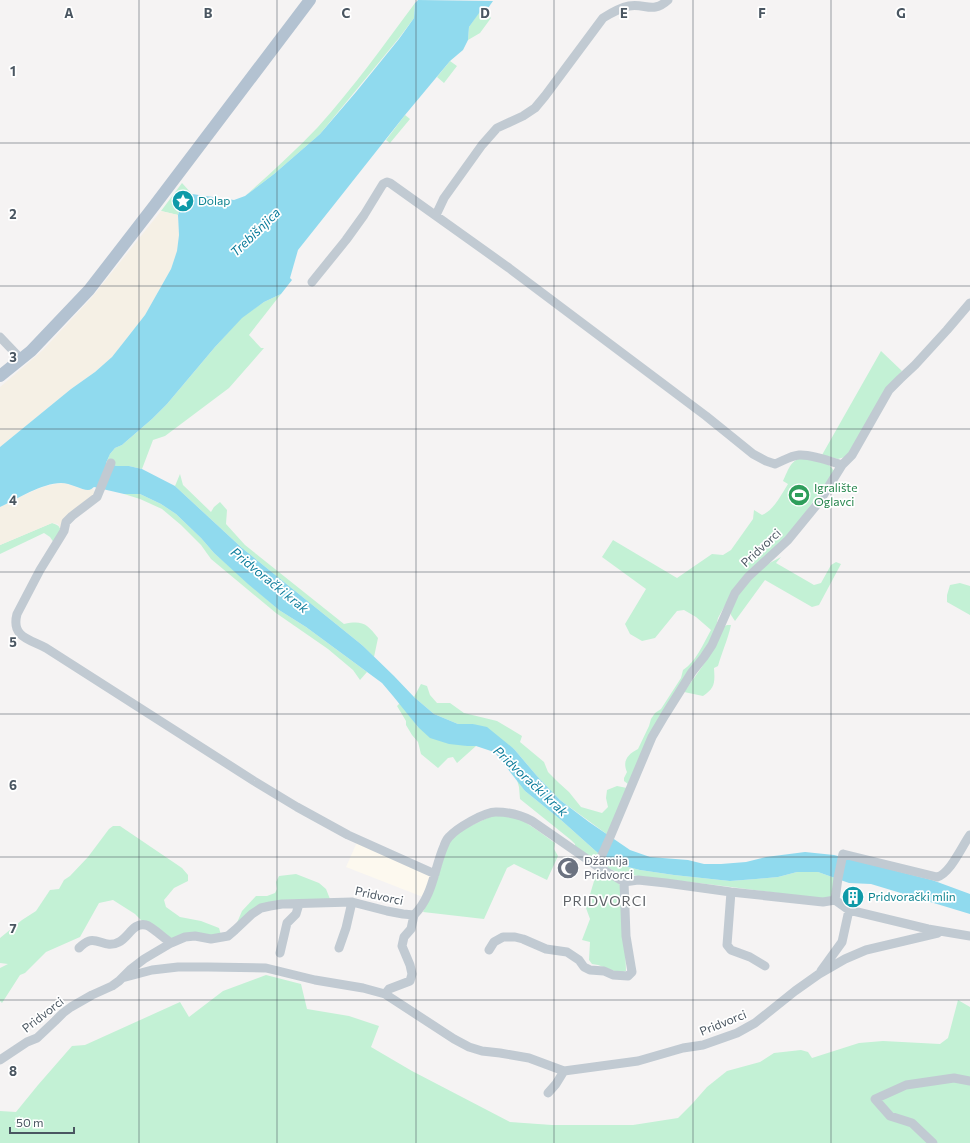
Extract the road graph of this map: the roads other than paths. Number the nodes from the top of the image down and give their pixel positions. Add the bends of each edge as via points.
1 (310, 0) edge
2 (668, 0) edge
3 (436, 215) junction
4 (312, 282) dead end
5 (970, 303) edge
6 (0, 337) edge
7 (21, 359) junction
8 (0, 376) edge
9 (111, 462) dead end
10 (842, 465) junction
11 (970, 835) edge
12 (597, 866) junction
13 (436, 874) junction
14 (624, 882) junction
15 (731, 892) junction
16 (835, 900) junction
17 (352, 902) junction
18 (299, 904) junction
19 (849, 910) junction
20 (414, 915) junction
21 (943, 931) junction
22 (970, 936) edge
23 (171, 943) junction
24 (79, 948) dead end
25 (339, 948) dead end
26 (490, 950) dead end
27 (280, 953) dead end
28 (766, 966) dead end
29 (819, 974) junction
30 (122, 978) junction
31 (385, 994) junction
32 (0, 1060) edge
33 (564, 1071) junction
34 (970, 1081) edge
35 (548, 1093) dead end
36 (933, 1143) edge

1 - 7 main road via 89,290
2 - 3 street via 650,8 621,8 603,18 535,108 497,128 482,145 444,198
3 - 4 street via 390,183 383,184 346,240
3 - 10 street via 706,416 753,454 775,464 800,455
5 - 10 street, Pridvorci via 916,365 889,390 852,455
6 - 7 street
7 - 8 main road
9 - 13 street via 97,496 66,522 64,531 17,614 16,629 20,634 297,807 348,835
10 - 12 street, Pridvorci via 819,502 788,540 748,577 735,593 712,645 692,672 652,737
11 - 16 street via 949,868 937,877 843,854
12 - 13 street, Pridvorci via 532,821 522,816 497,812 475,819 448,838
12 - 14 street, Pridvorci
13 - 20 street, Pridvorci via 429,894
14 - 15 street via 638,880
14 - 26 street via 626,936 632,972 628,976 590,970 567,952 546,949 515,937 503,937 494,942
15 - 16 street via 823,902
15 - 28 street via 727,946
16 - 19 street, Pridvorci
17 - 18 street, Pridvorci
17 - 20 street, Pridvorci
17 - 25 street
18 - 23 street, Pridvorci via 262,908 228,936 185,937
18 - 27 street via 296,914 287,923
19 - 21 street, Pridvorci
19 - 29 street via 842,942
20 - 31 street via 411,929 404,937 402,946 410,965 410,981 389,989
21 - 22 street, Pridvorci
21 - 29 street, Pridvorci via 866,950
23 - 24 street via 148,925 140,925 134,927 119,942 104,944 97,940 90,941
23 - 30 street, Pridvorci via 144,959
29 - 33 street, Pridvorci via 755,1023 737,1033 703,1045 638,1061
30 - 31 street, Pridvorci via 152,970 178,968 266,968
30 - 32 street, Pridvorci via 112,986 71,1007 37,1038
31 - 33 street, Pridvorci via 470,1047 529,1058
33 - 35 street
34 - 36 street via 954,1078 906,1085 875,1099 890,1116 912,1123

